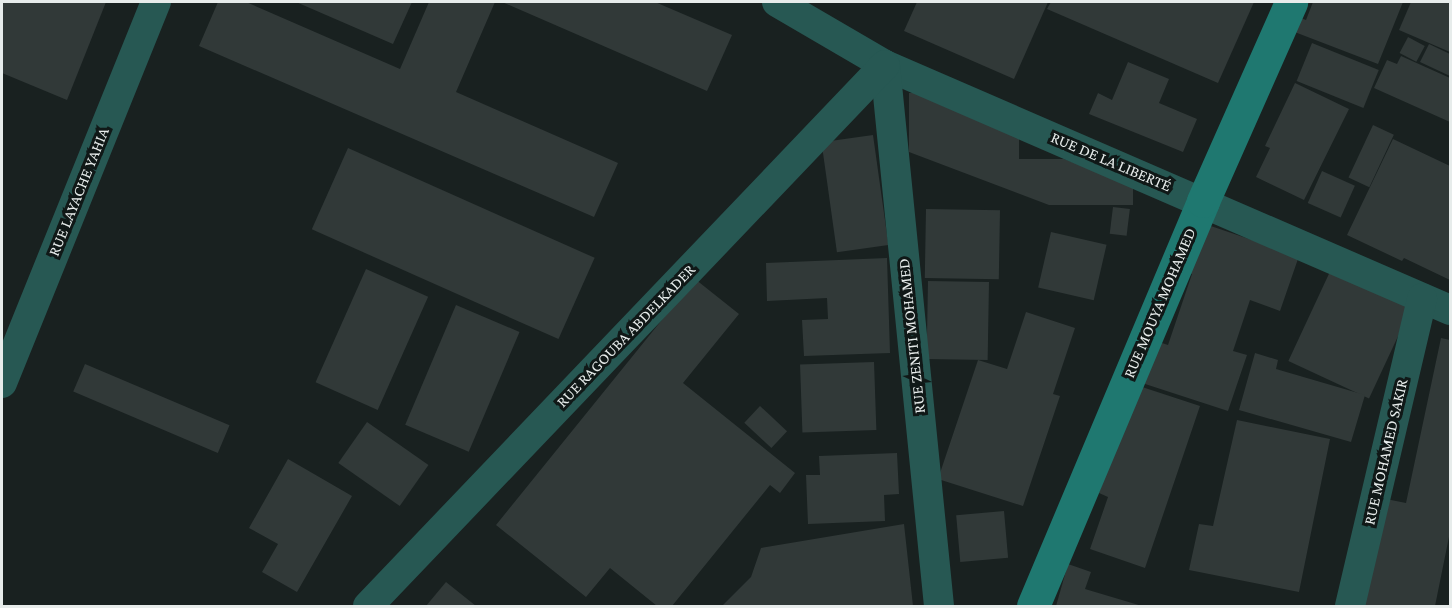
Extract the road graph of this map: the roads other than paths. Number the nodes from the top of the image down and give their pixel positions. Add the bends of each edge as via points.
1 (156, 2) edge
2 (777, 2) edge
3 (1291, 2) edge
4 (885, 65) junction
5 (1203, 201) junction
6 (1422, 298) junction
7 (1450, 310) edge
8 (2, 383) edge
9 (368, 606) edge
10 (939, 606) edge
11 (1033, 606) edge
12 (1350, 606) edge

1 - 8 street, RUE LAYACHE YAHIA
2 - 4 street, RUE DE LA LIBERTÉ
3 - 5 street, RUE MOUYA MOHAMED
4 - 5 street, RUE DE LA LIBERTÉ
4 - 9 street, RUE RAGOUBA ABDELKADER
4 - 10 street, RUE ZENITI MOHAMED
5 - 6 street, RUE DE LA LIBERTÉ
5 - 11 street, RUE MOUYA MOHAMED
6 - 7 street, RUE DE LA LIBERTÉ
6 - 12 street, RUE MOHAMED SAKIR

